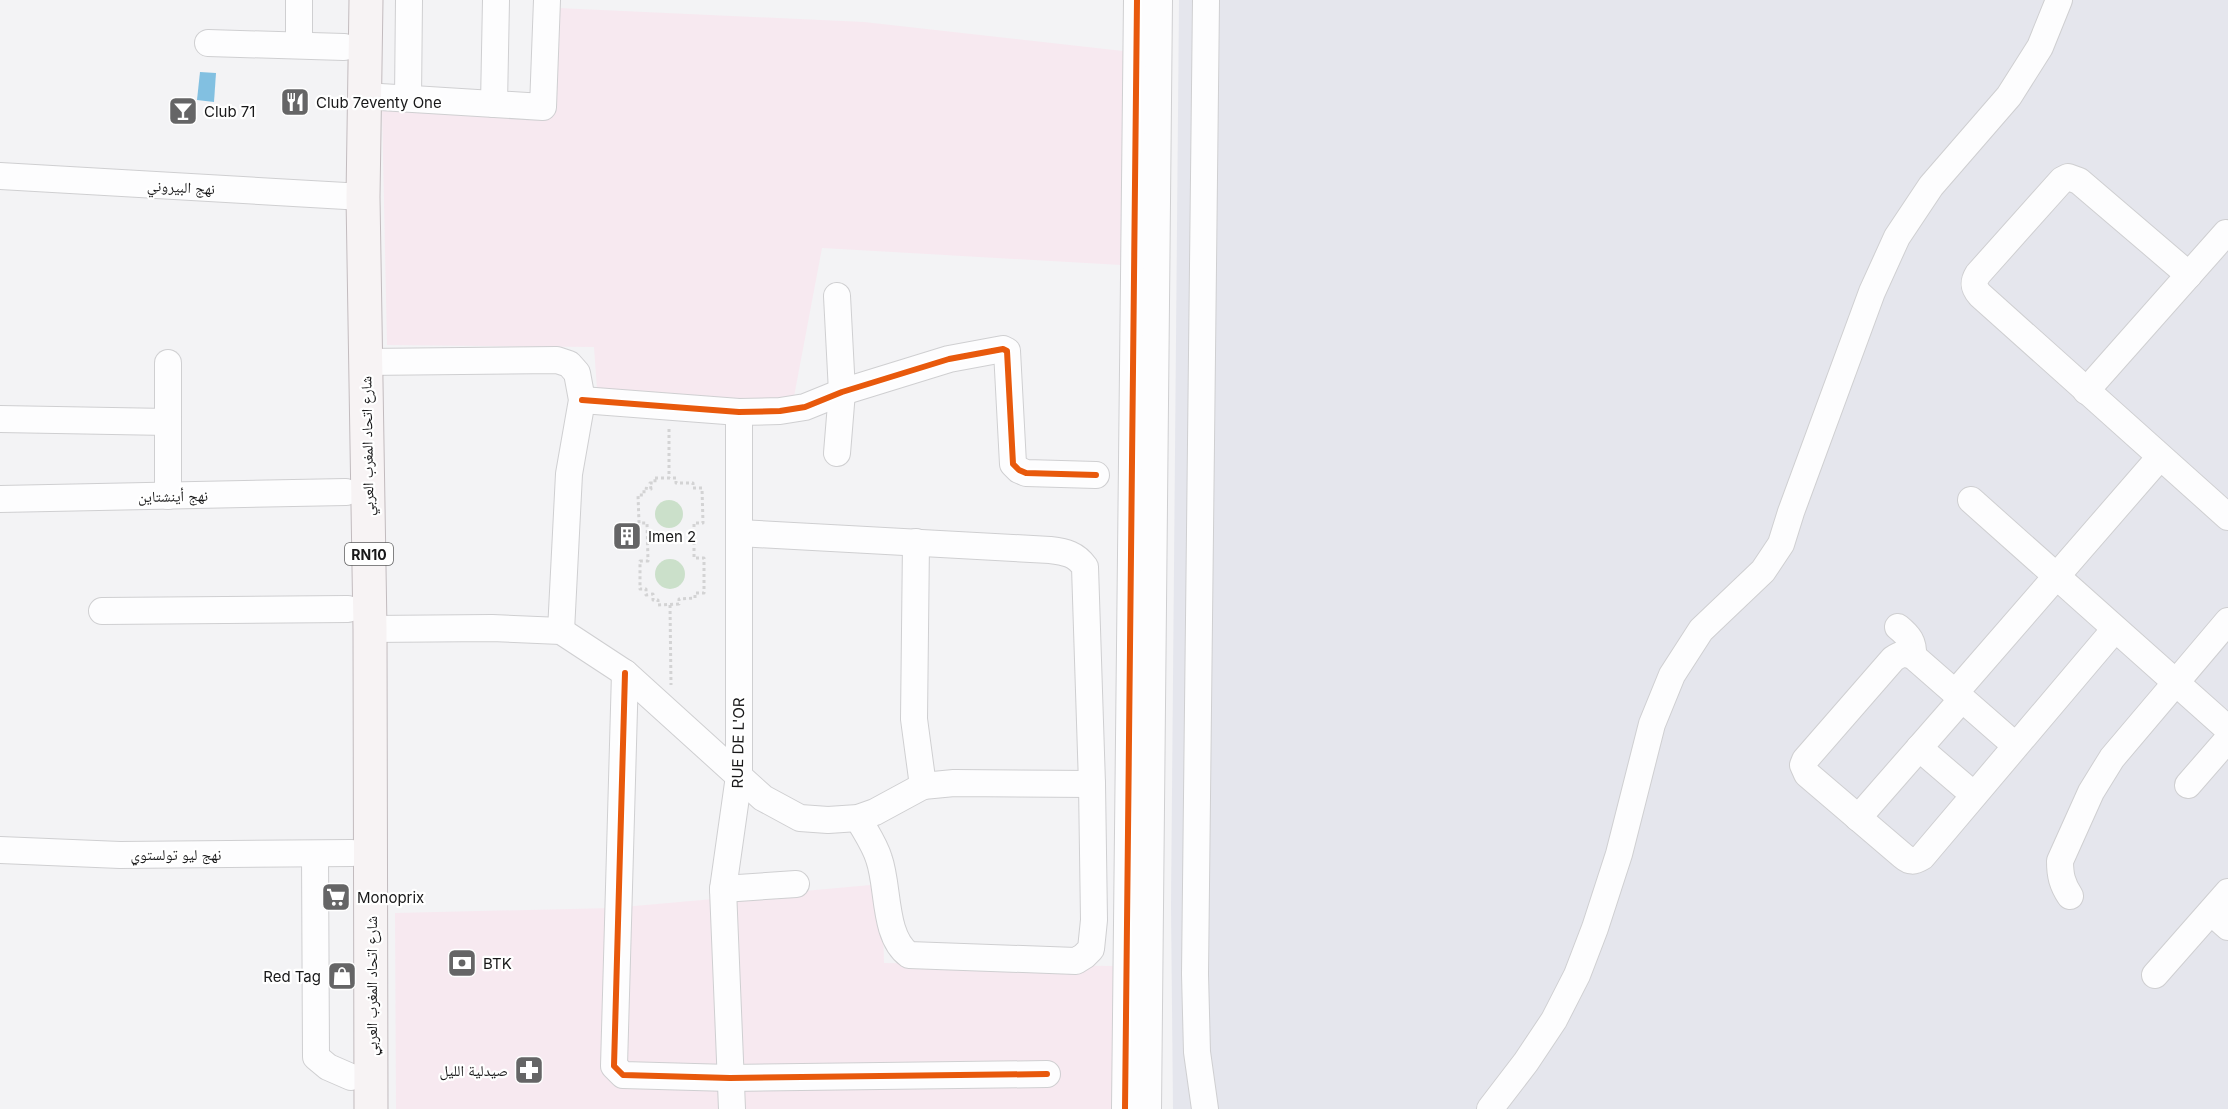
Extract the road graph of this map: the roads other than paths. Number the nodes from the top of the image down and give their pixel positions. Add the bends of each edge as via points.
1 (299, 0) edge
2 (344, 0) edge
3 (366, 0) edge
4 (409, 0) edge
5 (496, 0) edge
6 (547, 0) edge
7 (1137, 0) edge
8 (1159, 0) edge
9 (1206, 0) edge
10 (2059, 0) edge
11 (208, 43) dead end
12 (299, 45) junction
13 (344, 47) junction
14 (364, 96) junction
15 (408, 98) junction
16 (494, 104) junction
17 (0, 176) edge
18 (353, 196) junction
19 (2226, 233) dead end
20 (2189, 275) junction
21 (837, 296) dead end
22 (366, 362) junction
23 (168, 363) dead end
24 (2085, 391) junction
25 (842, 392) junction
26 (582, 400) junction
27 (739, 412) junction
28 (0, 419) edge
29 (168, 422) junction
30 (837, 453) dead end
31 (2160, 457) junction
32 (1096, 475) dead end
33 (346, 492) junction
34 (168, 496) junction
35 (0, 499) edge
36 (1971, 500) dead end
37 (2228, 517) edge
38 (739, 533) junction
39 (916, 542) junction
40 (2056, 576) junction
41 (102, 611) dead end
42 (359, 619) junction
43 (2228, 621) edge
44 (1899, 627) dead end
45 (2115, 629) junction
46 (561, 631) junction
47 (1913, 656) junction
48 (625, 673) junction
49 (2175, 682) junction
50 (1958, 696) junction
51 (2228, 729) edge
52 (2228, 739) edge
53 (2016, 746) junction
54 (1919, 748) junction
55 (740, 776) junction
56 (1092, 784) junction
57 (2188, 785) dead end
58 (923, 786) junction
59 (1974, 795) junction
60 (858, 818) junction
61 (1858, 818) junction
62 (0, 850) edge
63 (315, 854) junction
64 (352, 854) junction
65 (796, 884) dead end
66 (723, 889) junction
67 (2228, 892) edge
68 (2070, 896) dead end
69 (2219, 919) edge
70 (2155, 975) dead end
71 (1047, 1074) dead end
72 (730, 1078) junction
73 (352, 1093) edge
74 (371, 1109) edge
75 (732, 1109) edge
76 (1125, 1109) edge
77 (1148, 1109) edge
78 (1205, 1109) edge
79 (1490, 1109) edge

1 - 12 street
2 - 13 main road, شارع اتحاد المغرب العربي / RN10
3 - 14 main road, شارع اتحاد المغرب العربي / RN10
4 - 15 street
5 - 16 street
6 - 16 street via 543,107
7 - 76 street
8 - 77 street
9 - 78 street via 1195,963 1197,1052
10 - 79 street via 2040,47 2009,96 1930,186 1897,237 1872,292 1781,543 1764,571 1701,630 1672,675 1652,724 1619,854 1577,975 1543,1037
11 - 12 street
12 - 13 street
13 - 18 main road, شارع اتحاد المغرب العربي / RN10
14 - 15 street
14 - 18 main road, شارع اتحاد المغرب العربي / RN10
15 - 16 street
17 - 18 street, نهج البيروني
18 - 22 main road, شارع اتحاد المغرب العربي / RN10
18 - 33 main road, شارع اتحاد المغرب العربي / RN10
19 - 20 street
20 - 24 street
20 - 24 street via 2079,180 2062,180 1974,281 1980,295
21 - 25 street
22 - 26 street via 557,360 577,373
22 - 42 main road, شارع اتحاد المغرب العربي / RN10
23 - 29 street
24 - 31 street
25 - 27 street via 805,407
25 - 30 street
25 - 32 street via 949,358 1005,349 1013,464 1026,473
26 - 27 street
26 - 46 street via 569,474
27 - 38 street, RUE DE L'OR
28 - 29 street
29 - 34 street
31 - 37 street
31 - 40 street
33 - 34 street, نهج أينشتاين
33 - 42 main road, شارع اتحاد المغرب العربي / RN10
34 - 35 street, نهج أينشتاين
36 - 40 street
38 - 39 street
38 - 55 street, RUE DE L'OR
39 - 56 street via 1050,550 1078,557 1085,567
39 - 58 street via 914,719
40 - 45 street
40 - 50 street
41 - 42 street
42 - 46 street
42 - 64 main road, شارع اتحاد المغرب العربي / RN10
42 - 74 main road, شارع اتحاد المغرب العربي / RN10
43 - 49 street
44 - 47 street via 1911,639
45 - 49 street
45 - 53 street
46 - 48 street
47 - 50 street
47 - 61 street via 1899,654 1893,659 1805,760 1807,774
48 - 55 street
48 - 72 street via 614,1066 622,1075
49 - 51 street
49 - 68 street via 2112,758 2091,792 2060,861 2063,885
50 - 53 street
50 - 54 street
52 - 57 street
53 - 59 street
54 - 59 street
54 - 61 street
55 - 60 street via 763,798 800,818
55 - 66 street, RUE DE L'OR
56 - 58 street
56 - 60 street via 1094,920 1091,949 1076,960 909,955 896,938 880,860
58 - 60 street
59 - 61 street via 1915,861 1908,861
62 - 63 street, نهج ليو تولستوي via 120,855
63 - 64 street, نهج ليو تولستوي
63 - 73 street via 316,1057
64 - 73 main road, شارع اتحاد المغرب العربي / RN10
65 - 66 street
66 - 72 street, RUE DE L'OR
67 - 69 street
69 - 70 street
71 - 72 street
72 - 75 street, RUE DE L'OR

